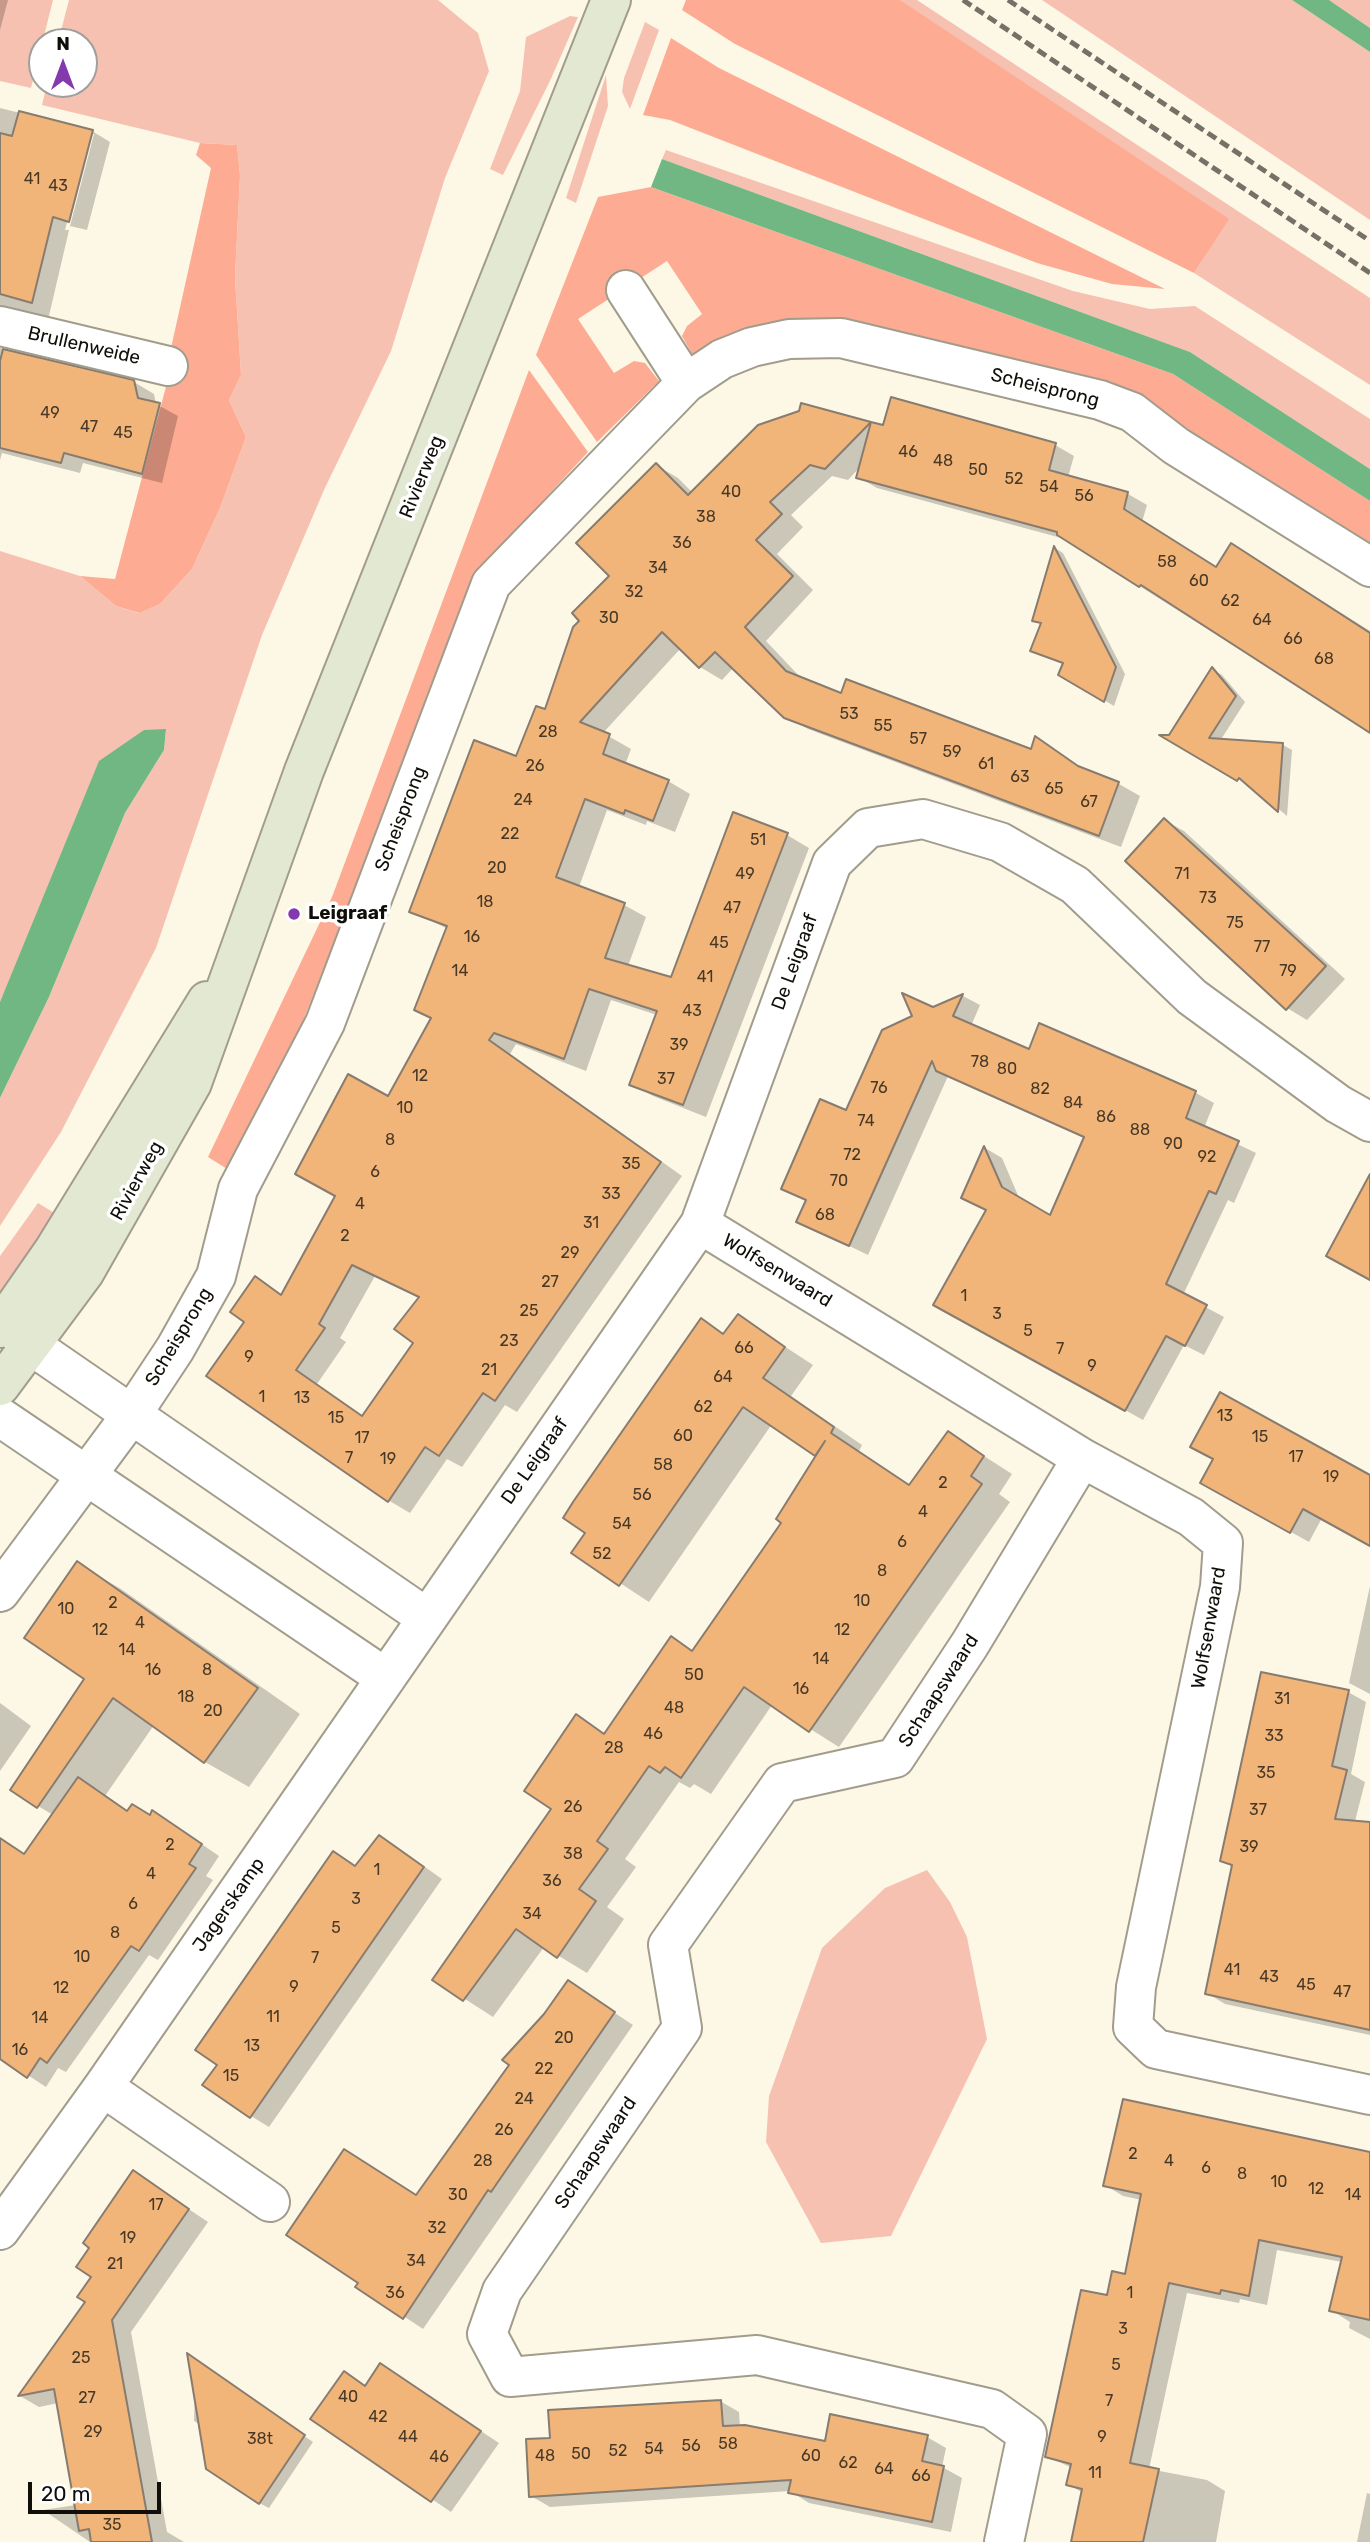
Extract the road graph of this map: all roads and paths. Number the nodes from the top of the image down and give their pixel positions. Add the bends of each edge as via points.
1 (611, 0) edge
2 (626, 290) dead end
3 (0, 326) edge
4 (169, 366) dead end
5 (686, 383) junction
6 (1370, 567) edge
7 (1370, 1122) edge
8 (700, 1224) junction
9 (13, 1332) edge
10 (0, 1386) edge
11 (132, 1414) junction
12 (0, 1417) edge
13 (1083, 1458) junction
14 (87, 1476) junction
15 (0, 1592) edge
16 (427, 1618) junction
17 (386, 1678) junction
18 (354, 1724) joint
19 (103, 2087) junction
20 (1370, 2095) edge
21 (270, 2202) dead end
22 (0, 2230) edge
23 (1004, 2542) edge

1 - 9 street, Rivierweg via 304,771 237,955 54,1250
2 - 5 street
3 - 4 street, Brullenweide
5 - 6 street, Scheisprong via 722,359 752,347 789,339 841,338 1100,400 1132,412 1187,453
5 - 11 street, Scheisprong via 491,584 325,1023 238,1189 216,1276
7 - 8 street, De Leigraaf via 1338,1104 1192,997 1075,885 1000,842 923,819 867,828 832,863
8 - 13 street, Wolfsenwaard
8 - 16 street, De Leigraaf
9 - 10 street, Rivierweg
9 - 11 street
11 - 14 street
11 - 16 street
12 - 14 street
13 - 20 street, Wolfsenwaard via 1191,1517 1223,1543 1220,1587 1136,1987 1133,2027 1156,2049
13 - 23 street, Schaapswaard via 895,1758 782,1783 668,1945 681,2028 502,2291 487,2334 510,2377 757,2355 992,2409 1027,2434
14 - 15 street
14 - 17 street
16 - 17 street, De Leigraaf
17 - 18 street, De Leigraaf
18 - 19 street, Jagerskamp
19 - 21 street
19 - 22 street, Jagerskamp

